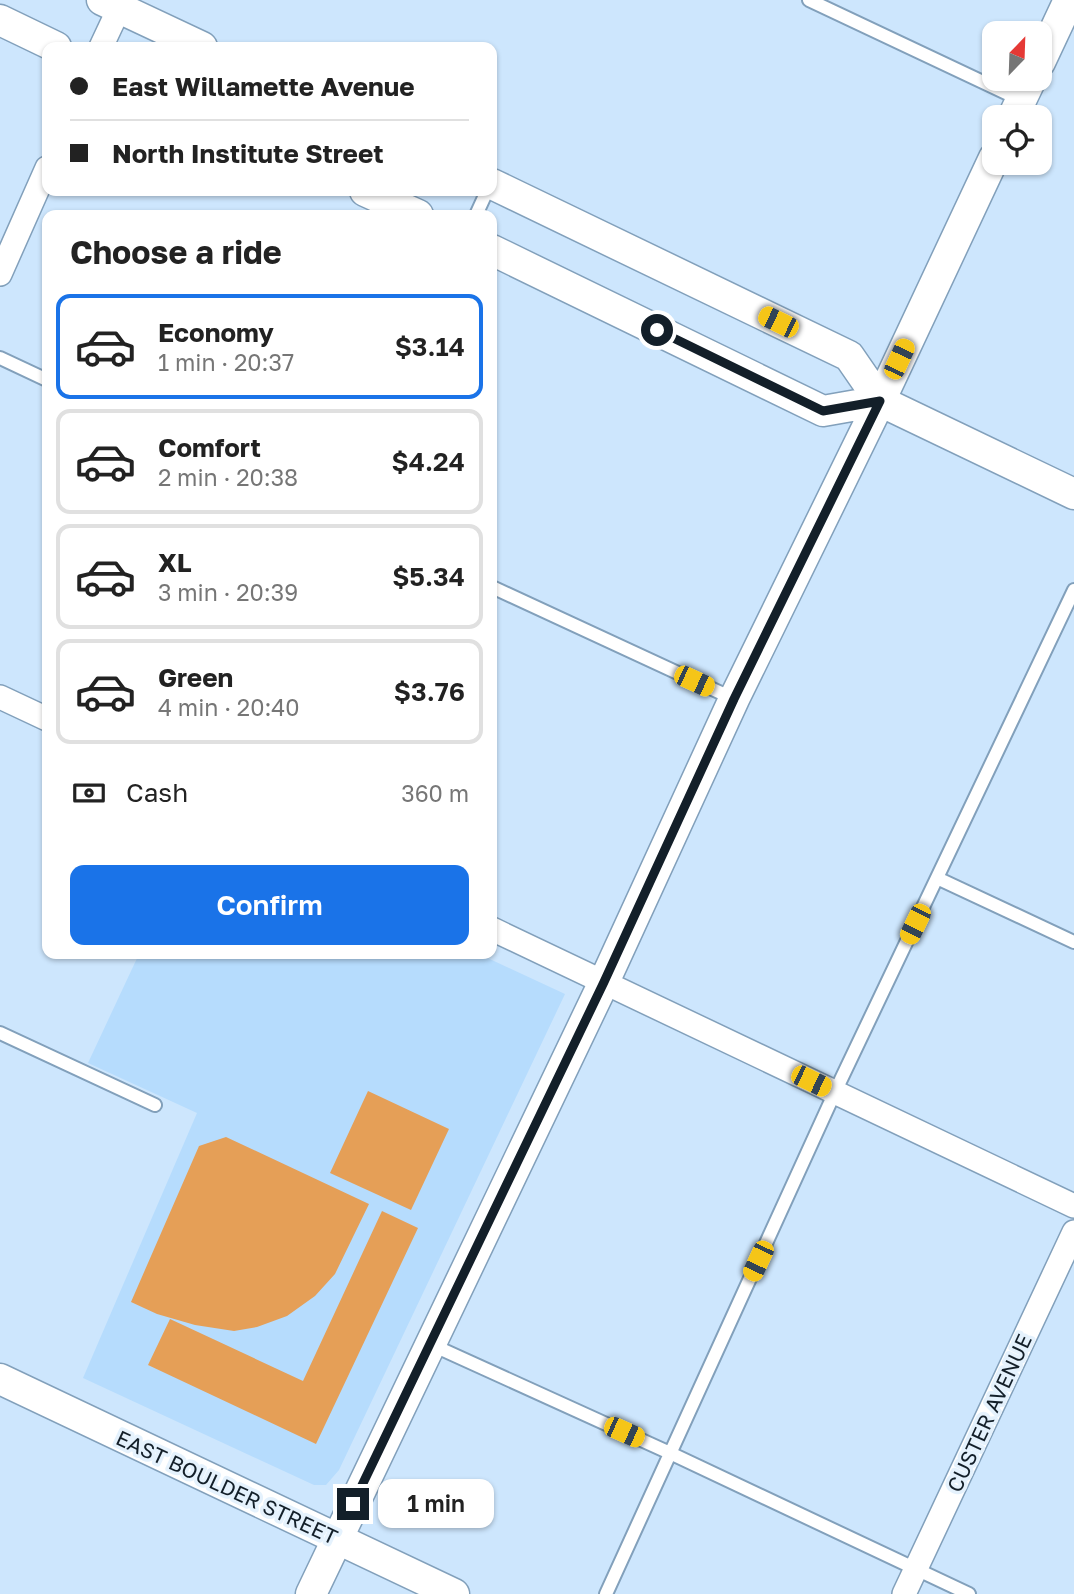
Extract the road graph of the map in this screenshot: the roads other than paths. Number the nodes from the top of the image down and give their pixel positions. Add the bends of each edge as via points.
1 (810, 0) edge
2 (1069, 0) edge
3 (114, 3) edge
4 (0, 20) edge
5 (1052, 36) edge
6 (46, 42) edge
7 (102, 42) edge
8 (192, 42) edge
9 (1022, 99) edge
10 (986, 175) edge
11 (42, 179) edge
12 (497, 186) edge
13 (376, 196) edge
14 (407, 210) edge
15 (497, 252) edge
16 (0, 274) edge
17 (0, 358) edge
18 (42, 378) edge
19 (880, 401) junction
20 (1074, 494) edge
21 (497, 589) edge
22 (1074, 590) edge
23 (0, 697) edge
24 (734, 699) junction
25 (42, 717) edge
26 (937, 878) junction
27 (497, 931) edge
28 (1074, 942) edge
29 (604, 982) junction
30 (0, 1033) edge
31 (835, 1093) junction
32 (155, 1105) dead end
33 (1074, 1206) edge
34 (1074, 1232) edge
35 (430, 1344) junction
36 (0, 1379) edge
37 (670, 1453) junction
38 (337, 1539) junction
39 (916, 1569) junction
40 (311, 1594) edge
41 (454, 1594) edge
42 (606, 1594) edge
43 (904, 1594) edge
44 (969, 1594) edge

1 - 9 lane
2 - 5 street
3 - 7 street
3 - 8 street
4 - 6 street
10 - 19 street
11 - 16 street
12 - 19 street via 849,356
13 - 14 street
15 - 19 street via 823,411
17 - 18 lane
19 - 20 street
19 - 24 street
21 - 24 lane
22 - 26 lane
23 - 25 street
24 - 29 street
26 - 28 lane
26 - 31 lane
27 - 29 street
29 - 31 street
29 - 35 street
30 - 32 lane
31 - 33 street
31 - 37 lane
34 - 39 street, CUSTER AVENUE
35 - 37 lane
35 - 38 street
36 - 38 street, EAST BOULDER STREET
37 - 39 lane
37 - 42 lane
38 - 40 street
38 - 41 street, EAST BOULDER STREET
39 - 43 street, CUSTER AVENUE
39 - 44 lane

